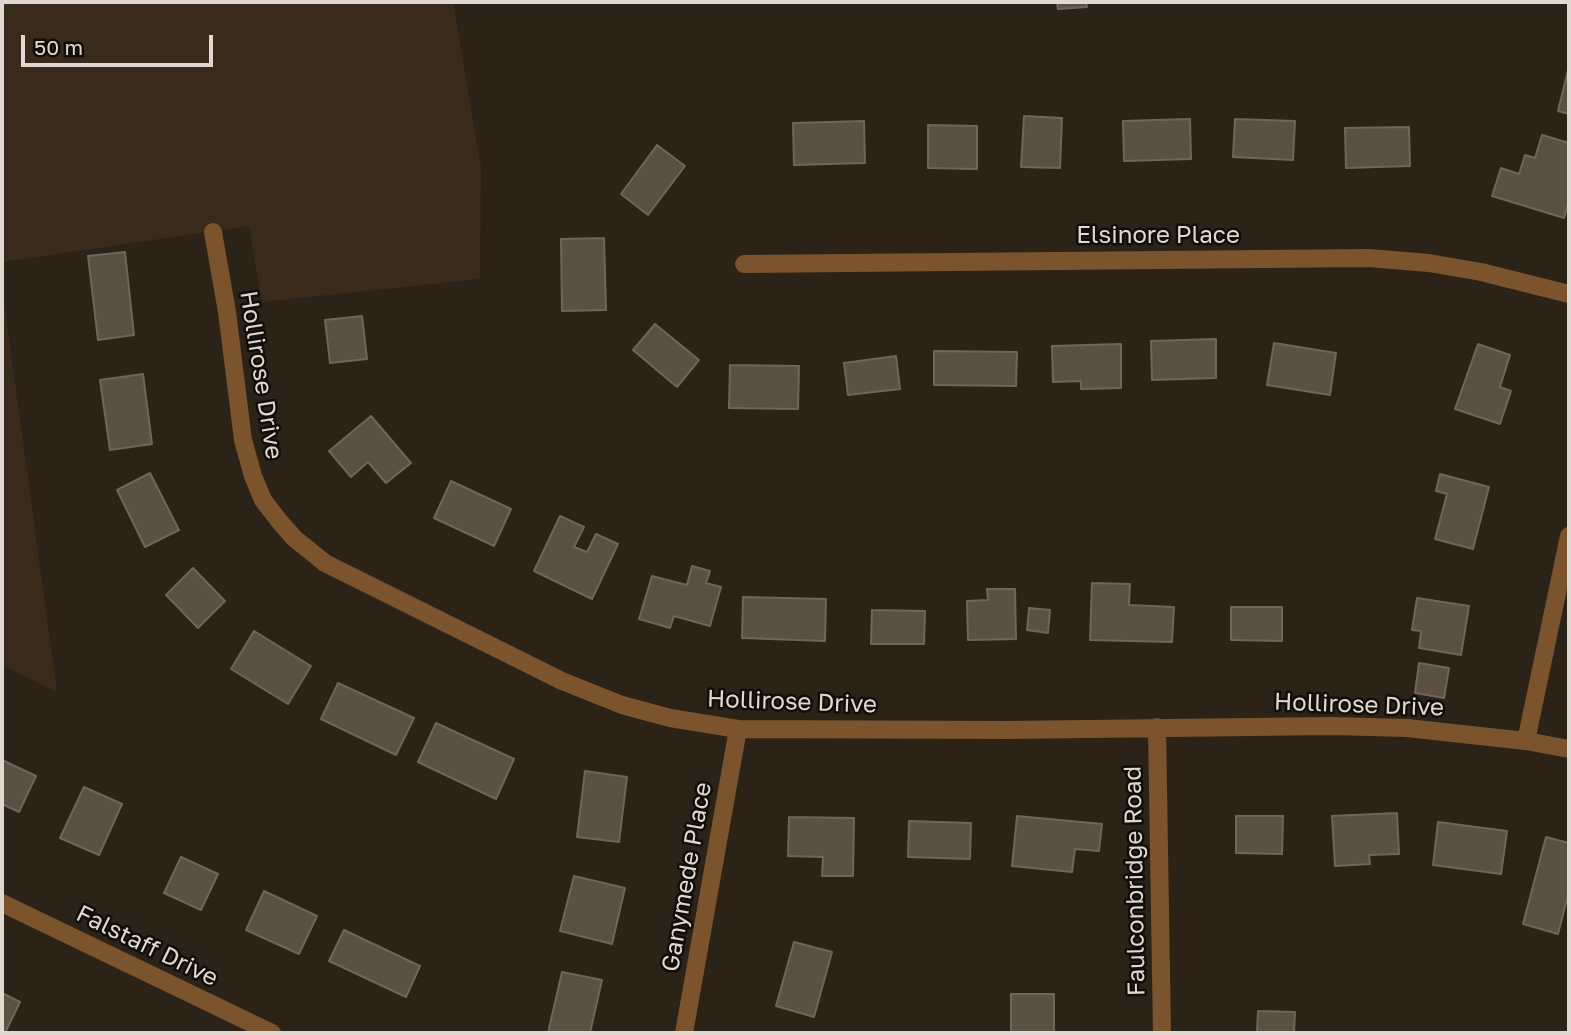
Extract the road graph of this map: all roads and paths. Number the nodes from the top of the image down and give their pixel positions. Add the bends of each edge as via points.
1 (213, 232) dead end
2 (744, 264) dead end
3 (1569, 294) edge
4 (1569, 536) edge
5 (1157, 727) junction
6 (738, 729) junction
7 (1526, 741) junction
8 (1569, 749) edge
9 (2, 903) edge
10 (246, 1028) edge
11 (272, 1033) edge
12 (684, 1033) edge
13 (1162, 1033) edge

1 - 6 street, Hollirose Drive via 243,440 264,500 294,538 335,568 562,681 622,705
2 - 3 street, Elsinore Place via 1369,258 1481,272
4 - 7 street
5 - 6 street, Hollirose Drive
5 - 7 street, Hollirose Drive via 1407,728
5 - 13 street, Faulconbridge Road
6 - 12 street, Ganymede Place
7 - 8 street, Hollirose Drive
9 - 10 street, Falstaff Drive
10 - 11 street, Falstaff Drive

